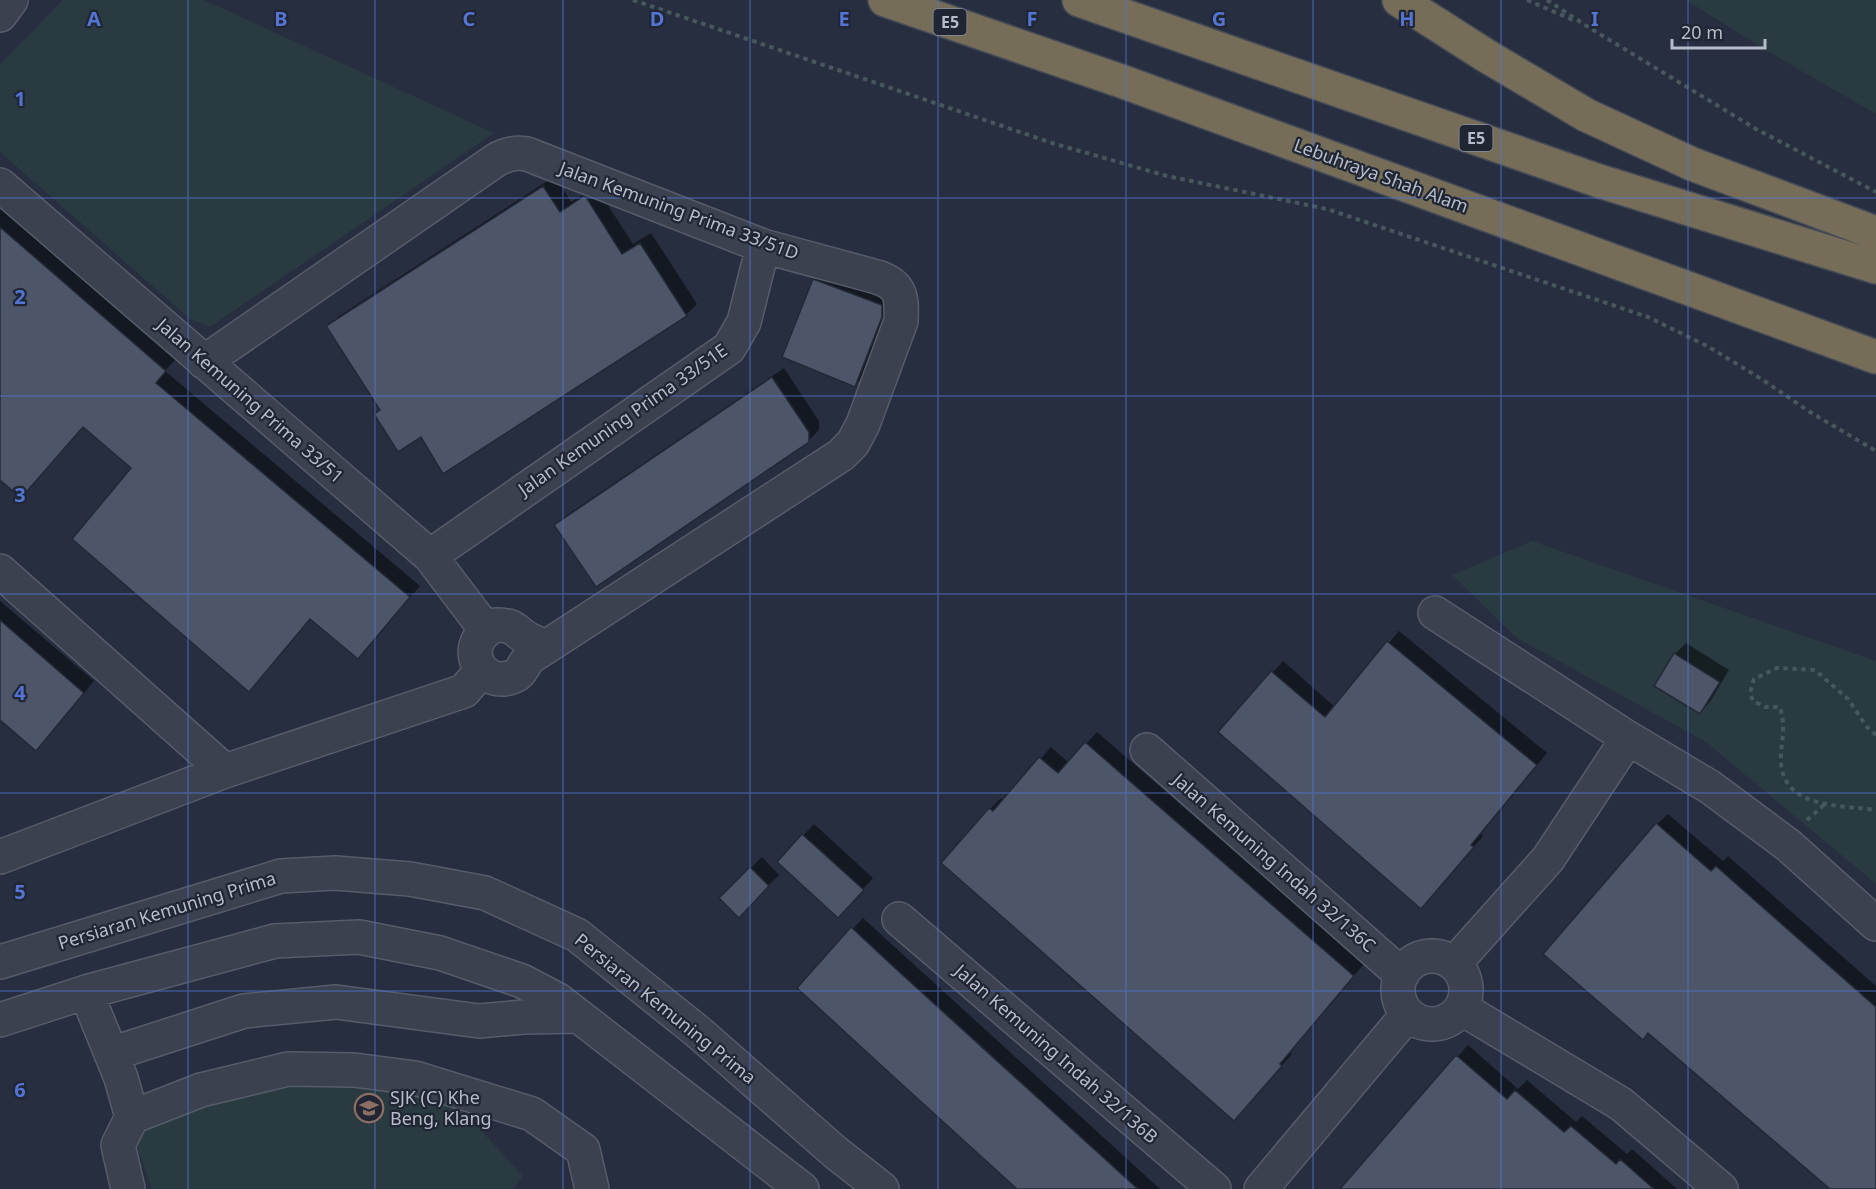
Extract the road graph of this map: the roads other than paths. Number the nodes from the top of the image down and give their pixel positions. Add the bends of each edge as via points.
1 (10, 0) edge
2 (885, 0) edge
3 (1078, 0) edge
4 (1399, 0) edge
5 (0, 15) edge
6 (0, 184) edge
7 (1876, 233) edge
8 (763, 246) junction
9 (1876, 267) edge
10 (1876, 357) edge
11 (204, 362) junction
12 (430, 556) junction
13 (0, 571) edge
14 (1435, 614) dead end
15 (486, 630) junction
16 (546, 647) junction
17 (482, 670) junction
18 (1628, 738) junction
19 (1147, 750) dead end
20 (225, 771) junction
21 (0, 857) edge
22 (899, 919) dead end
23 (1876, 924) edge
24 (0, 962) edge
25 (1454, 964) junction
26 (1402, 975) junction
27 (86, 992) junction
28 (1461, 1008) junction
29 (1408, 1014) junction
30 (578, 1016) junction
31 (0, 1020) edge
32 (111, 1054) junction
33 (132, 1117) junction
34 (880, 1188) edge
35 (128, 1189) edge
36 (592, 1189) edge
37 (802, 1189) edge
38 (1214, 1189) edge
39 (1261, 1189) edge
40 (1721, 1189) edge

1 - 5 street
2 - 10 highway, Lebuhraya Shah Alam / E5 via 1121,81
3 - 9 highway, E5 via 1599,181
4 - 7 highway via 1586,115 1692,164
6 - 11 street, Jalan Kemuning Prima 33/51
8 - 11 street, Jalan Kemuning Prima 33/51D via 527,154 508,154
8 - 12 street, Jalan Kemuning Prima 33/51E via 744,322 729,348
8 - 16 street, Jalan Kemuning Prima 33/51D via 884,279 900,293 901,321 854,443
11 - 12 street, Jalan Kemuning Prima 33/51
12 - 15 street, Jalan Kemuning Prima 33/51
13 - 20 street
14 - 18 street
15 - 16 street via 507,625
15 - 17 street via 475,649
16 - 17 street, Jalan Kemuning Prima 33/51D via 528,659 523,670 514,676 491,677
17 - 20 street via 464,692
18 - 23 street via 1710,787 1788,845
18 - 25 street via 1548,859
19 - 26 street, Jalan Kemuning Indah 32/136C
20 - 21 street
22 - 38 street, Jalan Kemuning Indah 32/136B
24 - 34 street, Persiaran Kemuning Prima via 281,876 336,873 410,879 485,893 577,935 697,1031
25 - 26 street via 1425,957
25 - 28 street via 1465,980
26 - 29 street via 1399,996
27 - 30 street via 275,940 359,937 440,953 522,981
27 - 31 street
27 - 32 street
28 - 29 street via 1446,1022 1436,1024 1426,1024
28 - 40 street via 1621,1104
29 - 39 street
30 - 32 street via 479,1021 336,1002 244,1011
30 - 37 street
32 - 33 street
33 - 35 street via 118,1144
33 - 36 street via 201,1090 288,1069 354,1070 415,1078 532,1114 583,1150

